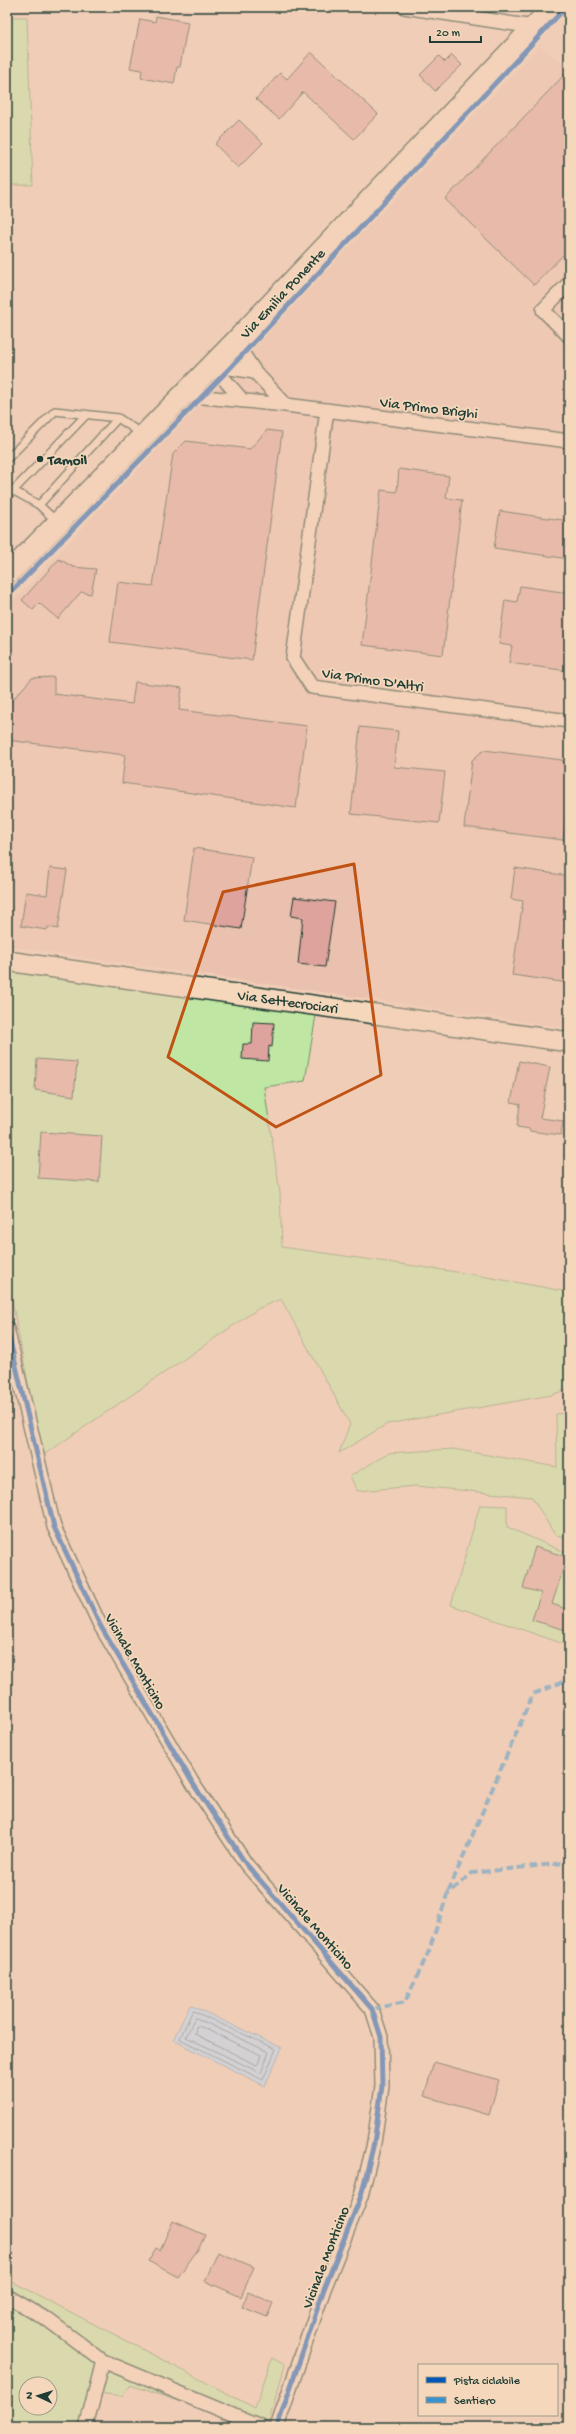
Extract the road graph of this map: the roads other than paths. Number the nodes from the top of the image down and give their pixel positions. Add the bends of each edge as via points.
1 (404, 7) edge
2 (553, 7) edge
3 (534, 27) junction
4 (569, 283) edge
5 (569, 336) edge
6 (235, 342) junction
7 (212, 365) junction
8 (255, 372) junction
9 (183, 395) junction
10 (243, 401) junction
11 (286, 405) junction
12 (327, 410) junction
13 (86, 415) junction
14 (118, 418) junction
15 (144, 435) junction
16 (569, 441) edge
17 (7, 460) edge
18 (9, 490) edge
19 (40, 506) junction
20 (58, 522) junction
21 (7, 575) edge
22 (569, 721) edge
23 (7, 961) edge
24 (569, 1042) edge
25 (7, 1328) edge
26 (7, 2296) edge
27 (103, 2360) junction
28 (86, 2427) edge
29 (261, 2427) edge
30 (277, 2427) edge

1 - 3 street
2 - 3 main road, Via Emilia Ponente
3 - 6 main road, Via Emilia Ponente
4 - 5 street via 543,310
6 - 7 main road, Via Emilia Ponente
6 - 8 street
7 - 8 street
7 - 9 main road, Via Emilia Ponente
7 - 10 street
8 - 11 street
9 - 10 street, Via Primo Brighi
9 - 15 main road, Via Emilia Ponente
10 - 11 street, Via Primo Brighi
11 - 12 street, Via Primo Brighi
12 - 16 street, Via Primo Brighi
12 - 22 street, Via Primo D'Altri via 293,658 312,687
13 - 14 lane
13 - 17 lane via 55,411
13 - 18 lane
14 - 15 lane
14 - 19 lane
15 - 20 main road, Via Emilia Ponente
18 - 19 lane
19 - 20 lane
20 - 21 main road, Via Emilia Ponente
23 - 24 main road, Via Settecrociari
25 - 30 street, Vicinale Monticino via 54,1527 100,1625 192,1782 246,1864 372,2009 381,2037 382,2086 374,2143 361,2196 324,2289
26 - 27 street via 48,2320
27 - 28 street
27 - 29 street

